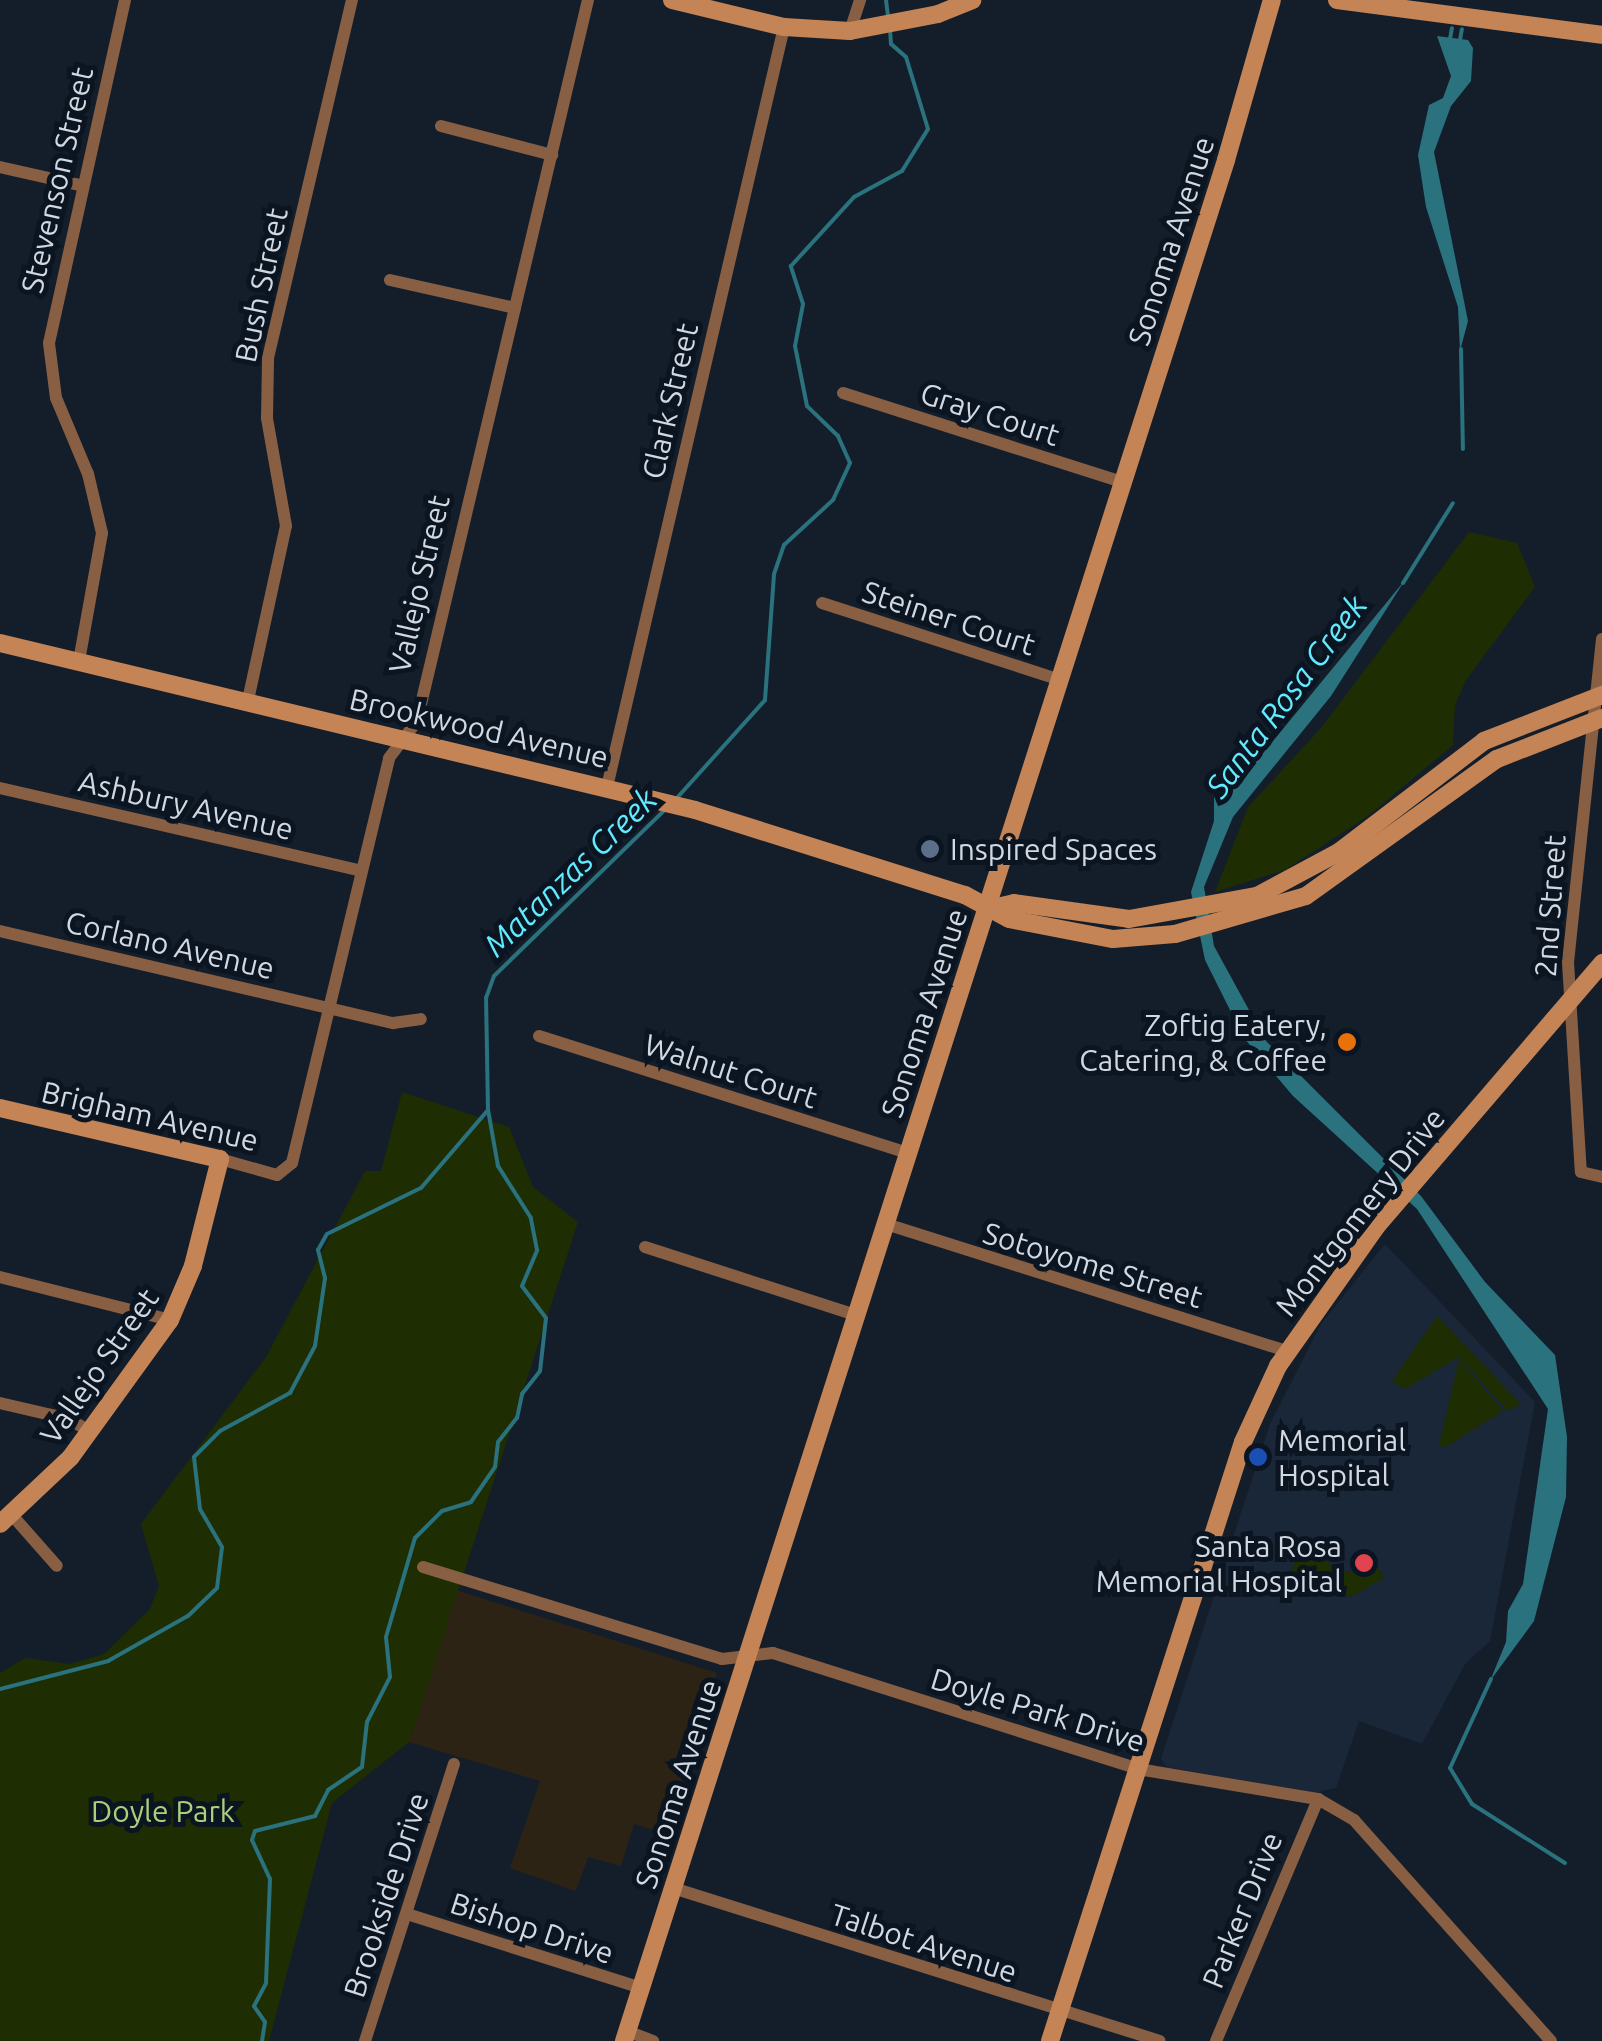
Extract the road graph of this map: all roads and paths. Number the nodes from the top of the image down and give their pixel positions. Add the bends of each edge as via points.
1 (126, 0) edge
2 (352, 0) edge
3 (588, 0) edge
4 (672, 0) edge
5 (860, 0) edge
6 (972, 0) edge
7 (1272, 0) edge
8 (1337, 0) edge
9 (784, 28) junction
10 (850, 31) junction
11 (1602, 35) edge
12 (441, 126) dead end
13 (552, 154) junction
14 (0, 167) edge
15 (80, 185) junction
16 (390, 280) dead end
17 (515, 308) junction
18 (842, 393) dead end
19 (1122, 482) junction
20 (822, 603) dead end
21 (1602, 639) edge
22 (0, 644) edge
23 (79, 661) junction
24 (1060, 680) junction
25 (1598, 695) edge
26 (248, 700) junction
27 (1596, 720) edge
28 (402, 740) junction
29 (607, 787) junction
30 (0, 788) edge
31 (361, 871) junction
32 (992, 906) junction
33 (0, 931) edge
34 (1602, 963) edge
35 (1569, 999) junction
36 (330, 1007) junction
37 (421, 1018) dead end
38 (539, 1036) dead end
39 (0, 1108) edge
40 (908, 1154) junction
41 (220, 1158) junction
42 (287, 1172) joint
43 (1602, 1177) edge
44 (886, 1224) junction
45 (644, 1247) dead end
46 (0, 1277) edge
47 (856, 1315) junction
48 (170, 1320) junction
49 (1287, 1351) junction
50 (0, 1403) edge
51 (90, 1432) junction
52 (6, 1519) edge
53 (57, 1566) dead end
54 (423, 1568) dead end
55 (749, 1656) junction
56 (454, 1764) dead end
57 (1138, 1770) junction
58 (1318, 1799) junction
59 (673, 1888) junction
60 (408, 1914) junction
61 (641, 1988) junction
62 (1058, 2012) junction
63 (626, 2036) edge
64 (365, 2041) edge
65 (653, 2041) edge
66 (1050, 2041) edge
67 (1160, 2041) edge
68 (1216, 2041) edge
69 (1551, 2041) edge

1 - 15 street, Stevenson Street
2 - 26 street, Bush Street via 268,358 267,418 286,526
3 - 13 street, Vallejo Street
4 - 9 street
5 - 10 street
6 - 10 street
7 - 19 street, Sonoma Avenue
8 - 11 street
9 - 10 street
9 - 29 street, Clark Street
12 - 13 street
13 - 17 street, Vallejo Street
14 - 15 street
15 - 23 street, Stevenson Street via 49,343 56,398 88,474 102,533
16 - 17 street
17 - 28 street, Vallejo Street via 416,721
18 - 19 street, Gray Court
19 - 24 street, Sonoma Avenue
20 - 24 street, Steiner Court
21 - 25 street, 2nd Street
22 - 23 street, Brookwood Avenue
23 - 26 street, Brookwood Avenue
24 - 32 street, Sonoma Avenue
25 - 27 street, 2nd Street
25 - 32 street, Brookwood Avenue via 1484,741 1339,852 1257,896 1129,919 1014,903
26 - 28 street, Brookwood Avenue
27 - 32 street, Brookwood Avenue via 1497,758 1352,870 1254,916 1175,934 1083,936 1009,920
27 - 35 street, 2nd Street via 1568,928
28 - 29 street, Brookwood Avenue
28 - 31 street, Vallejo Street via 389,758
29 - 32 street, Brookwood Avenue
30 - 31 street, Ashbury Avenue
31 - 36 street, Vallejo Street
32 - 40 street, Sonoma Avenue
33 - 36 street, Corlano Avenue
34 - 35 street, Montgomery Drive
35 - 43 street, 2nd Street via 1585,1176
35 - 49 street, Montgomery Drive via 1376,1227
36 - 37 street, Corlano Avenue via 392,1023
36 - 42 street, Vallejo Street
38 - 40 street, Walnut Court
39 - 41 street, Brigham Avenue
40 - 44 street, Sonoma Avenue
41 - 42 street, Brigham Avenue
41 - 48 street, Vallejo Street via 193,1266
44 - 47 street, Sonoma Avenue
44 - 49 street, Sotoyome Street
45 - 47 street
46 - 48 street
47 - 55 street, Sonoma Avenue
48 - 51 street, Vallejo Street
49 - 57 street, Montgomery Drive via 1242,1442
50 - 51 street via 69,1418
51 - 52 street, Vallejo Street
52 - 53 street
54 - 55 street, Doyle Park Drive via 722,1659
55 - 57 street, Doyle Park Drive via 774,1654
55 - 59 street, Sonoma Avenue
56 - 60 street, Brookside Drive
57 - 58 street, Doyle Park Drive
57 - 62 street, Montgomery Drive
58 - 68 street, Parker Drive
58 - 69 street, Doyle Park Drive via 1354,1820
59 - 61 street, Sonoma Avenue
59 - 62 street, Talbot Avenue
60 - 61 street, Bishop Drive
60 - 64 street, Brookside Drive
61 - 63 street, Sonoma Avenue
62 - 66 street, Montgomery Drive
62 - 67 street, Talbot Avenue
63 - 65 street

